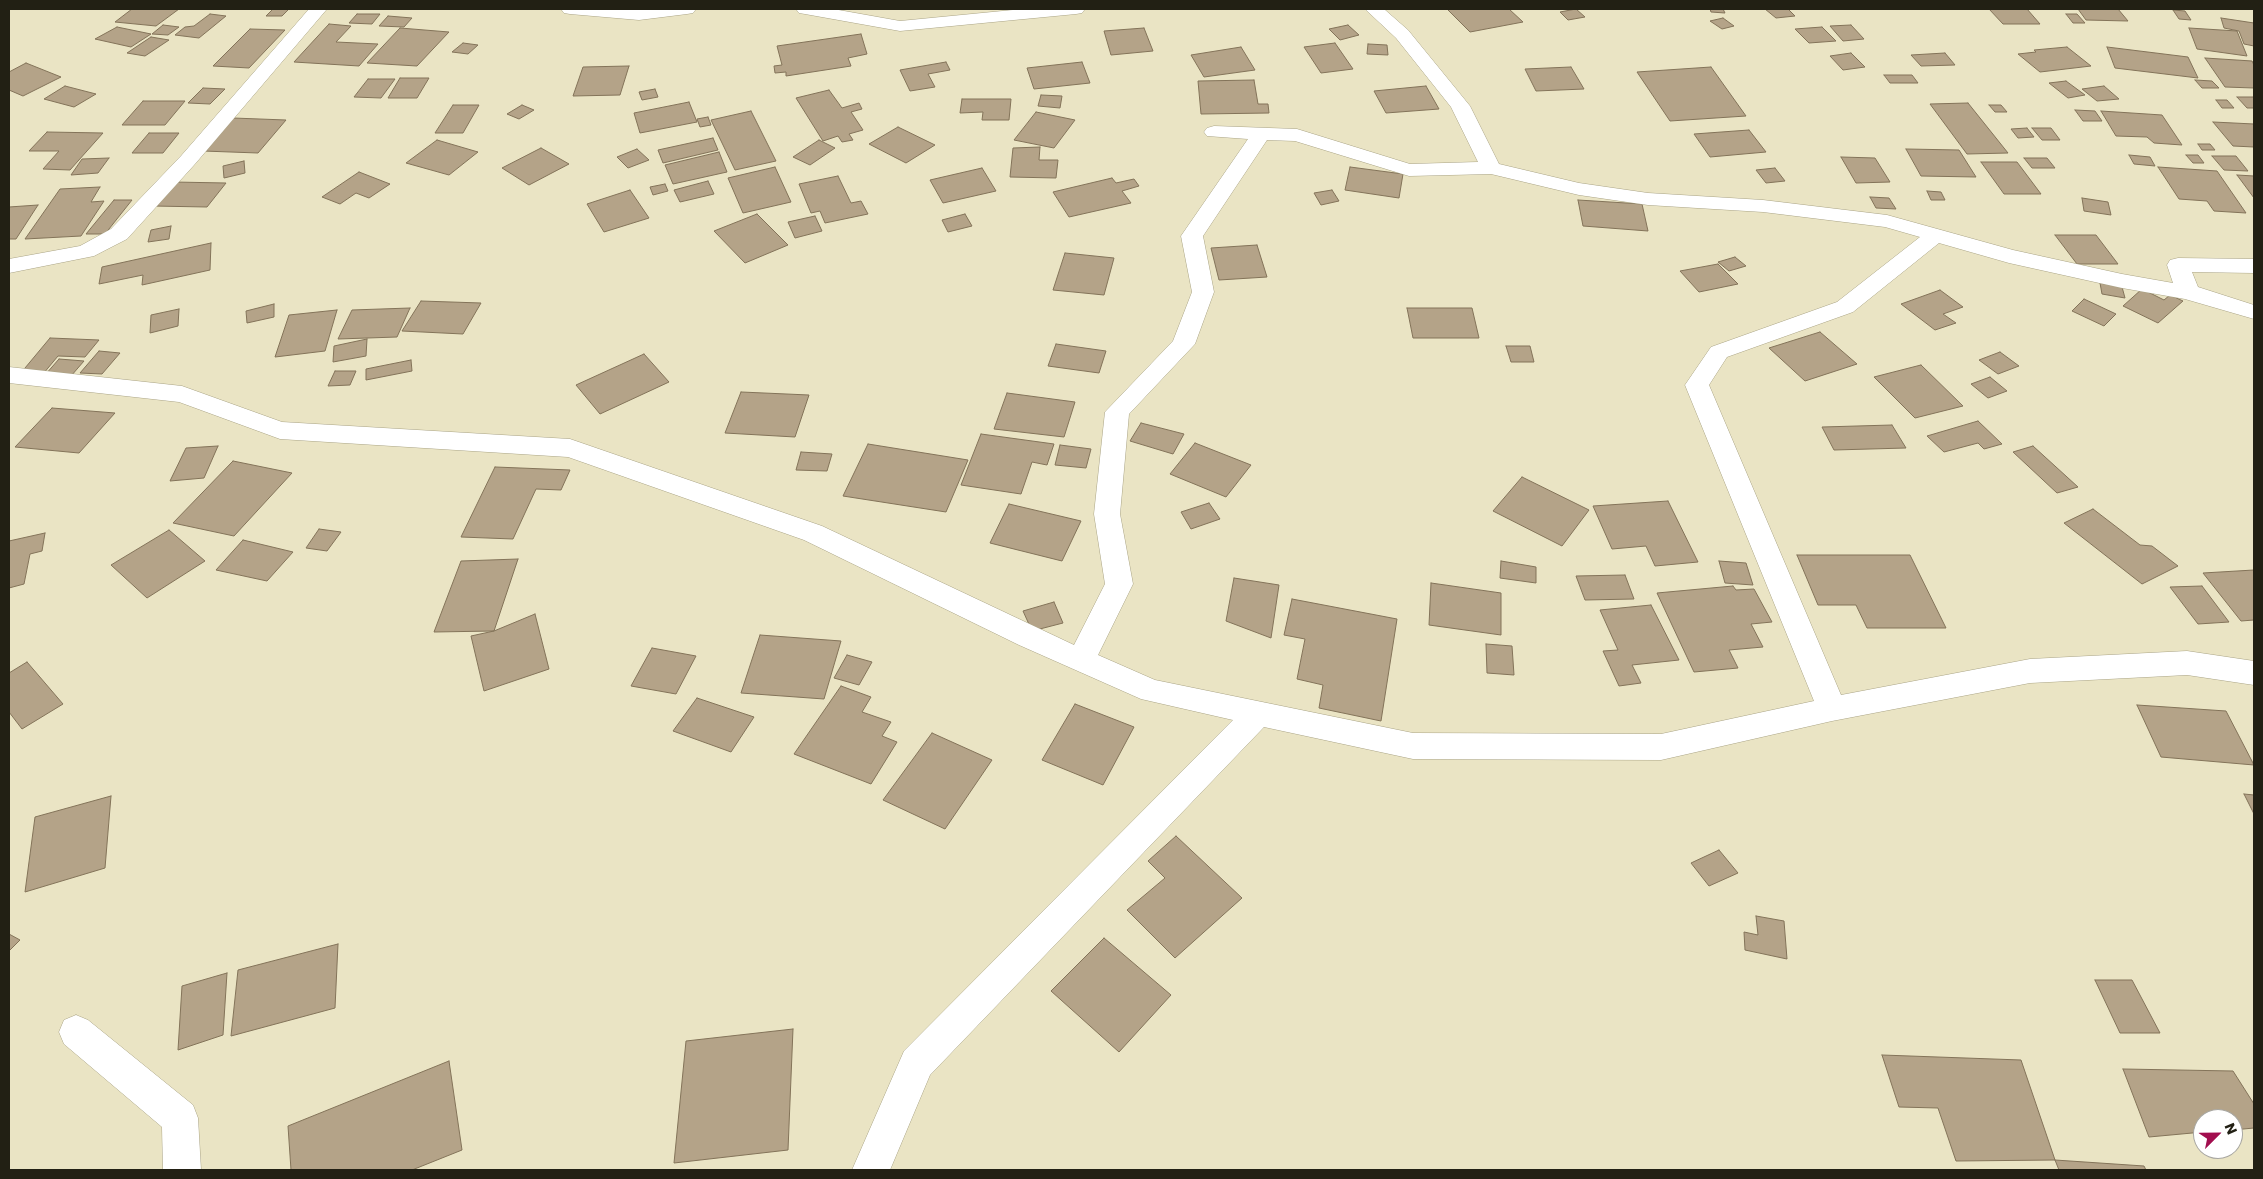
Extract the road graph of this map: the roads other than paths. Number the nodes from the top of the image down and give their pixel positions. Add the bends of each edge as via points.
1 (318, 9) edge
2 (570, 9) edge
3 (687, 9) edge
4 (805, 9) edge
5 (1076, 9) edge
6 (1374, 9) edge
7 (1214, 132) dead end
8 (1261, 134) junction
9 (1491, 168) junction
10 (1936, 235) junction
11 (9, 266) edge
12 (2254, 266) edge
13 (2188, 292) junction
14 (2254, 312) edge
15 (9, 375) edge
16 (1081, 660) junction
17 (2254, 673) edge
18 (1832, 709) junction
19 (1259, 713) junction
20 (76, 1032) dead end
21 (182, 1170) edge
22 (871, 1170) edge

1 - 11 street via 188,160 119,234 86,251
2 - 3 street via 640,15
4 - 5 street via 900,26
6 - 9 street via 1402,34 1460,106
7 - 8 street
8 - 9 street via 1297,135 1409,170
8 - 16 street via 1192,236 1203,292 1183,344 1117,412 1107,514 1119,584
9 - 10 street via 1579,189 1648,199 1763,206 1887,221
10 - 13 street via 2028,260
10 - 18 street via 1845,307 1719,352 1697,385
12 - 13 street via 2178,265
13 - 14 street
15 - 16 street via 182,394 280,430 570,448 813,533
16 - 19 street via 1151,691
17 - 18 street via 2187,663 2030,671
18 - 19 street via 1661,747 1413,746
19 - 22 street via 917,1063
20 - 21 street via 180,1118

